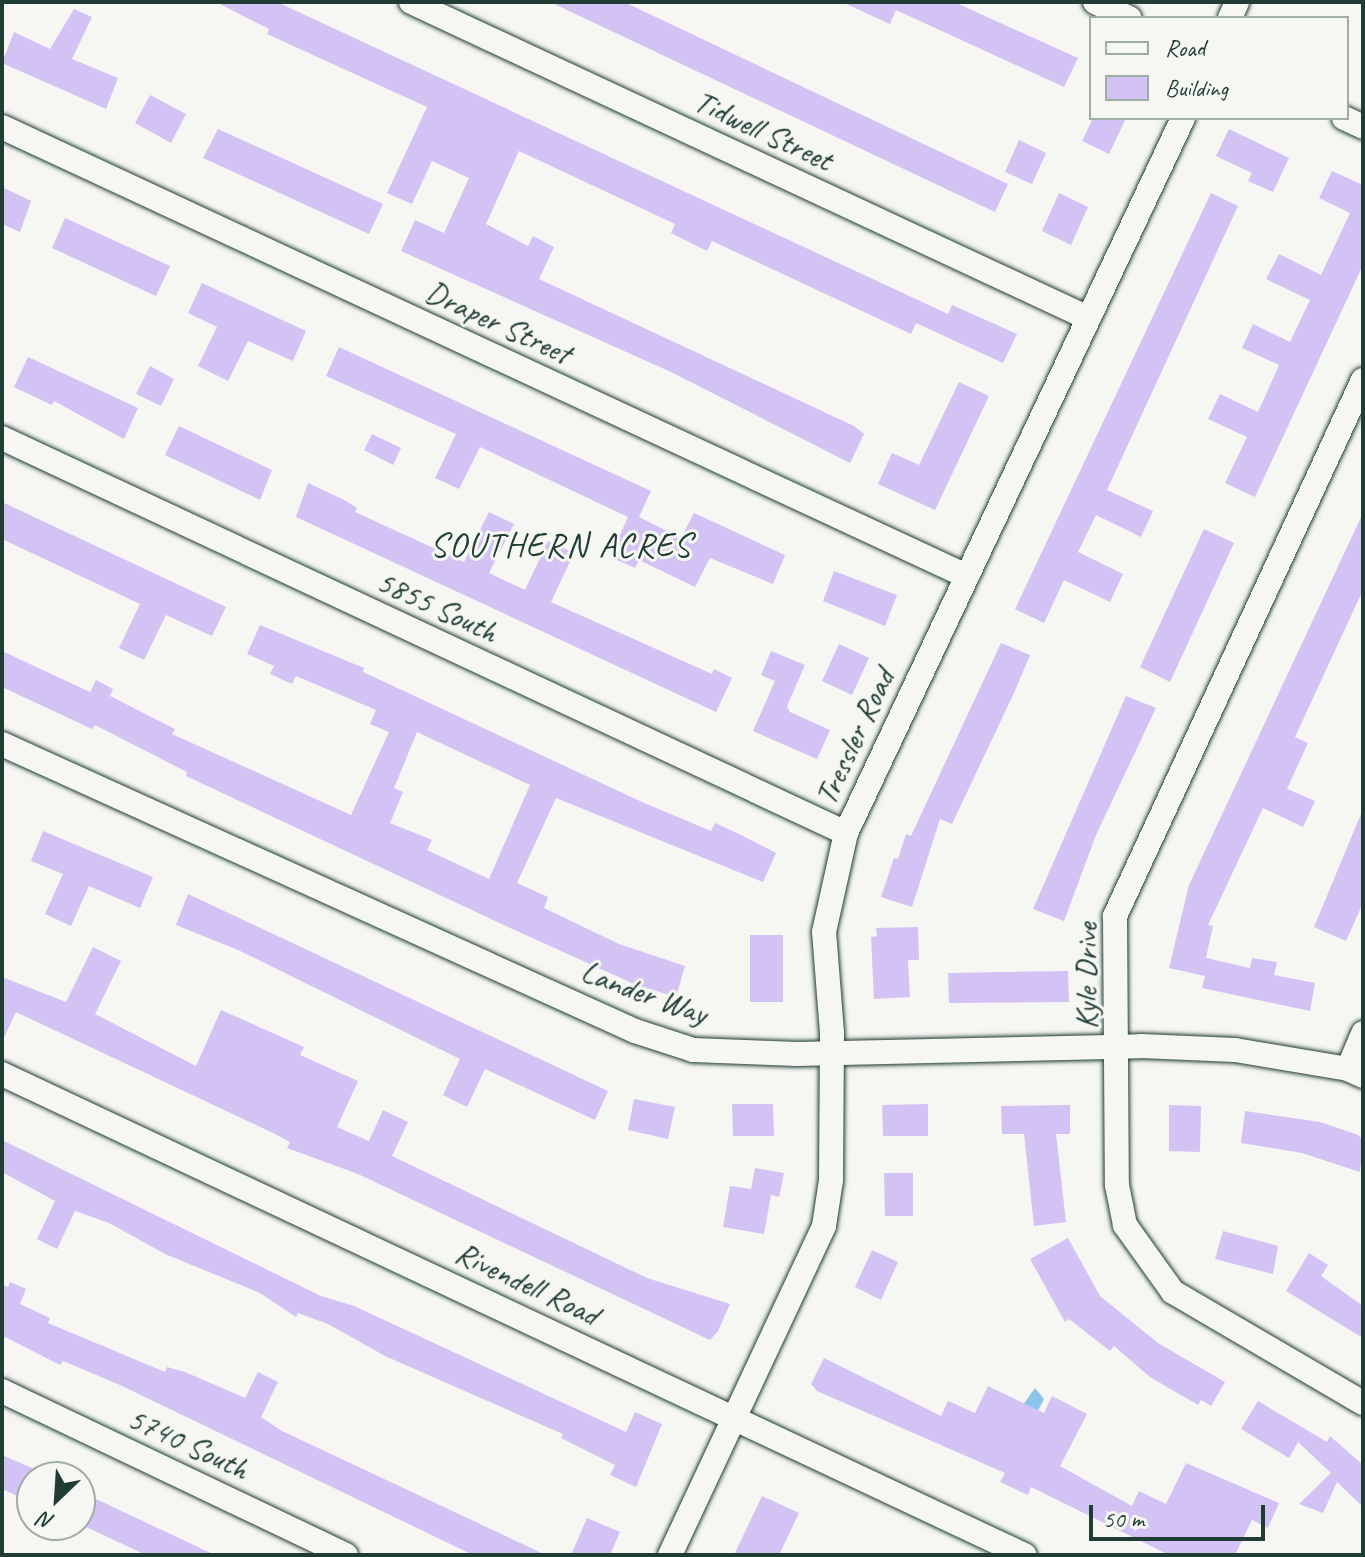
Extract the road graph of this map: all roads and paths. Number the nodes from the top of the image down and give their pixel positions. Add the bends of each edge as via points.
1 (411, 2) edge
2 (1095, 2) edge
3 (1125, 16) edge
4 (1182, 120) edge
5 (2, 127) edge
6 (1088, 318) junction
7 (1363, 380) edge
8 (2, 438) edge
9 (966, 576) junction
10 (2, 744) edge
11 (846, 833) junction
12 (1363, 1033) edge
13 (1119, 1045) junction
14 (831, 1052) junction
15 (1355, 1072) edge
16 (2, 1074) edge
17 (2, 1391) edge
18 (1363, 1403) edge
19 (737, 1418) junction
20 (972, 1544) edge
21 (346, 1555) edge
22 (670, 1555) edge
23 (1024, 1555) edge

1 - 6 street, Tidwell Street
2 - 3 street
4 - 6 street, Tressler Road
5 - 9 street, Draper Street
6 - 9 street, Tressler Road
7 - 13 street, Kyle Drive via 1115,916
8 - 11 street, 5855 South
9 - 11 street, Tressler Road
10 - 14 street, Lander Way via 635,1031 693,1050
11 - 14 street, Tressler Road via 824,932
12 - 15 street
13 - 14 street, Lander Way
13 - 15 street, Lander Way via 1235,1050
13 - 18 street, Kyle Drive via 1117,1185 1125,1225 1151,1267 1173,1292
14 - 19 street, Tressler Road via 831,1180 824,1226
16 - 19 street, Rivendell Road
17 - 21 street, 5740 South
19 - 20 street, Rivendell Road
19 - 22 street, Tressler Road
20 - 23 street, Rivendell Road

